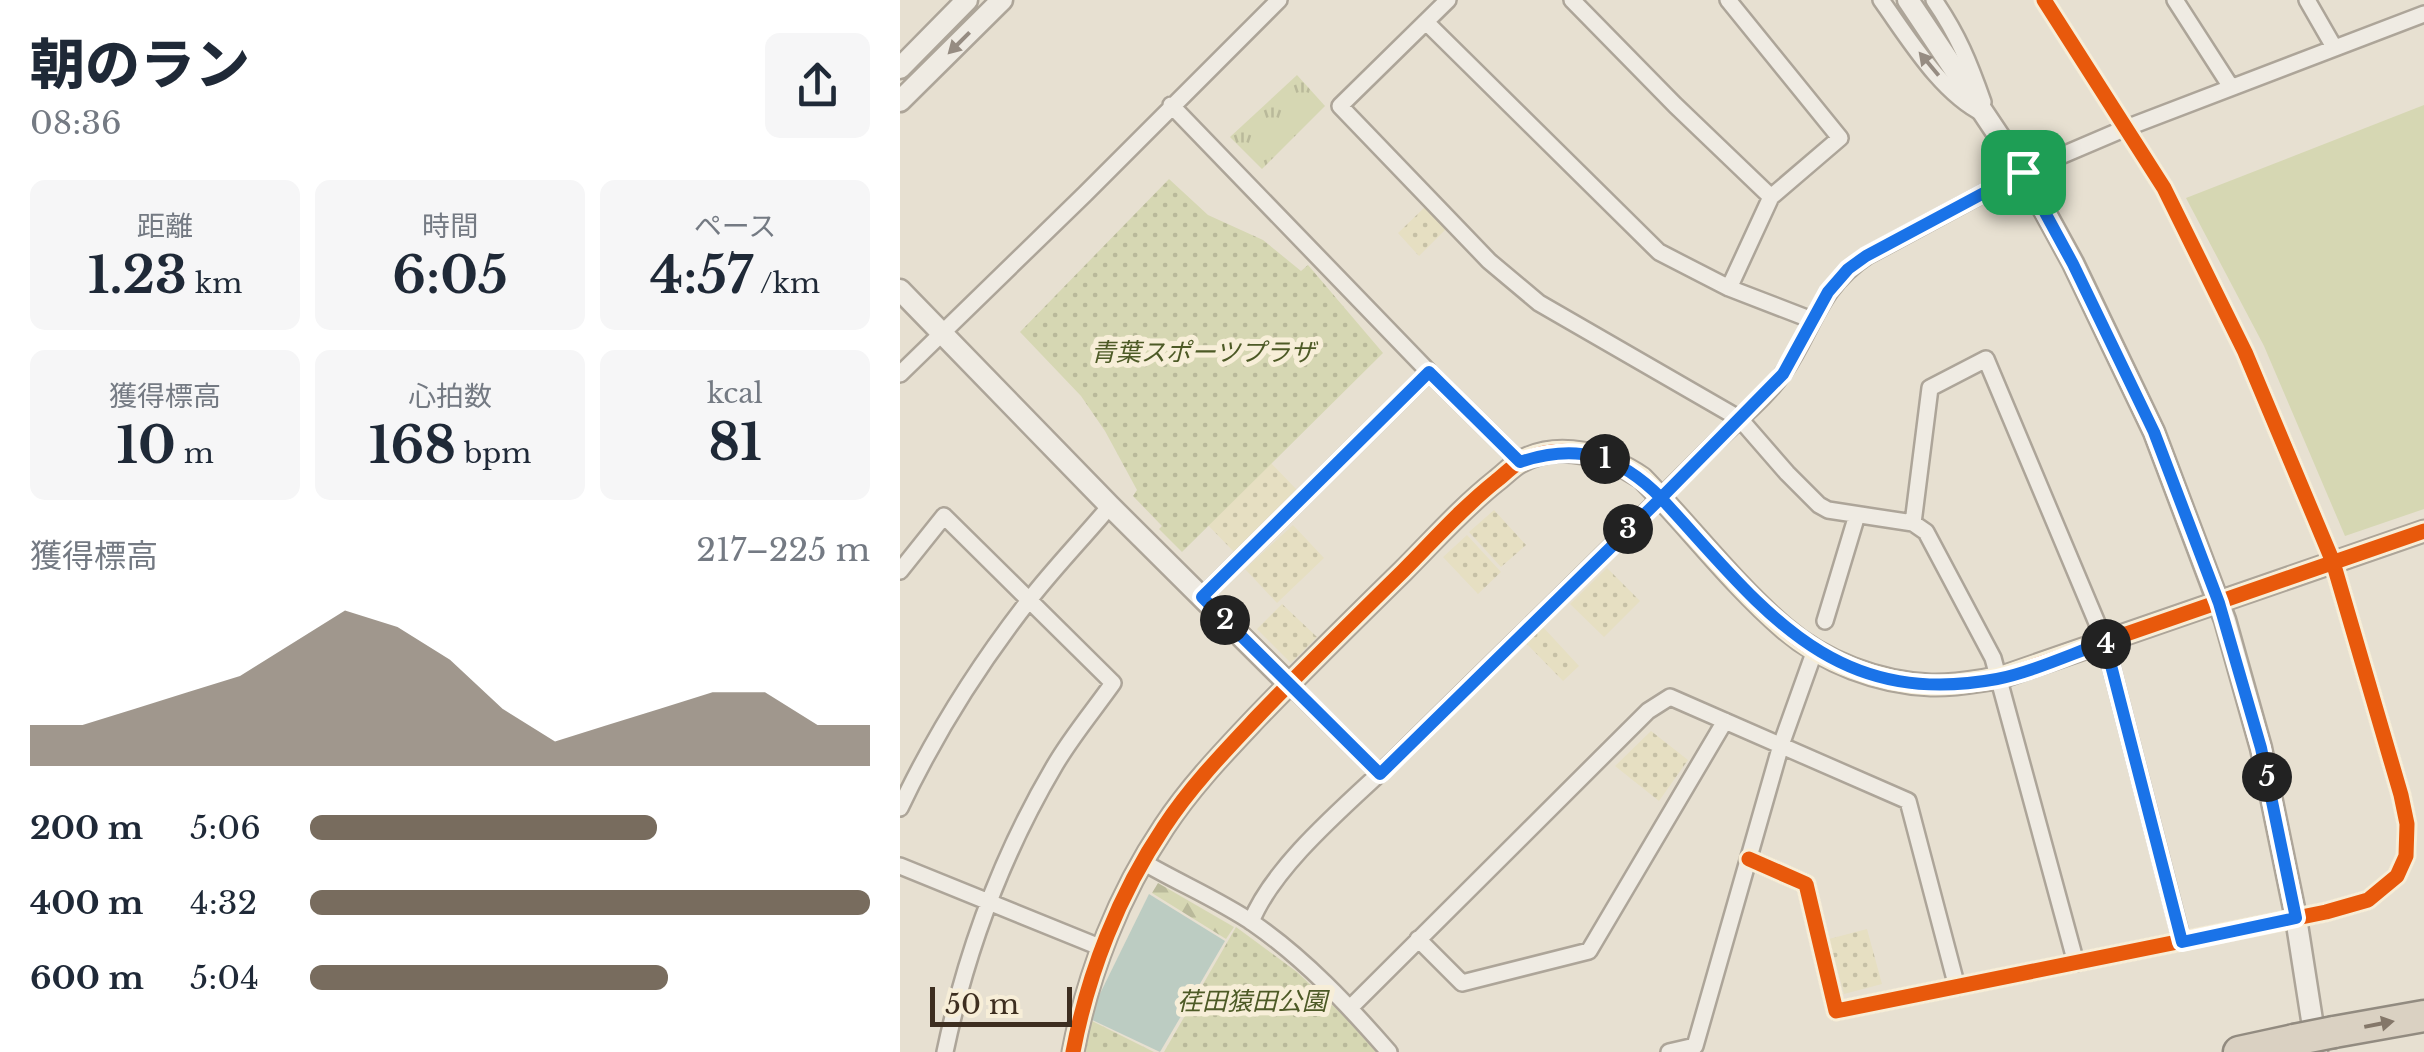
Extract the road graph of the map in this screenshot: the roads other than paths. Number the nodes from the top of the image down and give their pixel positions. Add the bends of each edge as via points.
1 (967, 0) edge
2 (1002, 0) edge
3 (1279, 0) edge
4 (1448, 0) edge
5 (1572, 0) edge
6 (1728, 0) edge
7 (1881, 0) edge
8 (1908, 0) edge
9 (1934, 0) edge
10 (2044, 0) edge
11 (2174, 0) edge
12 (2307, 0) edge
13 (2424, 14) edge
14 (1426, 22) junction
15 (2334, 48) junction
16 (900, 68) edge
17 (2231, 87) junction
18 (900, 101) edge
19 (1171, 105) junction
20 (1988, 116) junction
21 (2126, 128) junction
22 (2023, 172) junction
23 (1771, 197) junction
24 (1729, 288) junction
25 (900, 290) edge
26 (1812, 320) junction
27 (942, 332) junction
28 (1429, 372) junction
29 (900, 374) edge
30 (1740, 419) junction
31 (1520, 462) junction
32 (1661, 498) junction
33 (1110, 506) junction
34 (1857, 515) junction
35 (1913, 522) junction
36 (2424, 531) edge
37 (2333, 562) junction
38 (900, 571) edge
39 (1202, 597) junction
40 (1030, 599) junction
41 (2219, 603) junction
42 (1825, 621) dead end
43 (2105, 642) junction
44 (1815, 650) junction
45 (2000, 678) junction
46 (1289, 684) junction
47 (1725, 721) junction
48 (1782, 745) junction
49 (1380, 774) junction
50 (900, 808) edge
51 (1749, 859) junction
52 (1143, 862) junction
53 (900, 866) edge
54 (989, 902) junction
55 (2296, 918) junction
56 (1251, 922) junction
57 (1418, 940) junction
58 (2182, 942) junction
59 (1102, 948) junction
60 (2076, 963) junction
61 (1957, 987) junction
62 (1350, 1008) junction
63 (2424, 1016) edge
64 (2315, 1042) edge
65 (945, 1052) edge
66 (1073, 1052) edge
67 (1389, 1052) edge
68 (1669, 1052) edge
69 (2238, 1052) edge

1 - 16 street
2 -> 18 street
3 - 19 street
4 - 14 street
5 - 23 street
6 - 23 street via 1840,138
20 -> 7 street via 1965,105
8 - 20 street
9 - 20 street via 1961,44
10 - 21 street
11 - 17 street
12 - 15 street
13 - 15 street
14 - 24 street via 1659,252
14 - 30 street via 1340,106 1539,304
15 - 17 street
17 - 21 street
19 - 27 street
19 - 28 street
20 - 22 street
21 - 22 street
21 - 37 street via 2164,188 2245,352
22 - 26 street via 1857,262
22 - 41 street via 2154,432
23 - 24 street
24 - 26 street
25 - 27 street
26 - 30 street via 1783,374
27 - 29 street
27 - 33 street
28 - 31 street
28 - 39 street
30 - 32 street
30 - 34 street via 1820,505
31 - 32 street via 1580,452 1620,464
31 - 46 street
32 - 44 street via 1784,628
32 - 49 street
33 - 39 street
33 - 40 street
34 - 35 street
34 - 42 street
35 - 43 street via 1930,388 1986,359
35 - 45 street via 1926,532
36 - 37 street
37 - 41 street
37 - 55 street via 2401,795 2406,856 2397,876 2368,900
38 - 40 street via 944,516
39 - 46 street
40 - 50 street via 968,686
40 - 54 street via 1113,683 1057,761
41 - 43 street
41 - 55 street via 2261,748
43 - 45 street
43 - 58 street
44 - 45 street via 1892,680 1942,686
44 - 48 street
45 - 60 street
46 - 49 street
46 - 52 street via 1205,772
47 - 48 street
47 - 57 street via 1670,697 1648,711
47 - 57 street via 1589,951 1462,983
48 - 51 street
48 - 61 street via 1908,801
49 - 56 street via 1275,879
51 - 61 street via 1806,884 1836,1012
51 - 68 street via 1695,1046
52 - 56 street
52 - 59 street
53 - 54 street
54 - 59 street
54 - 65 street
55 - 58 street
55 - 64 street
56 - 62 street
57 - 62 street
58 - 60 street
59 - 66 street
60 - 61 street
62 - 67 street
64 -> 63 highway
64 - 69 highway

